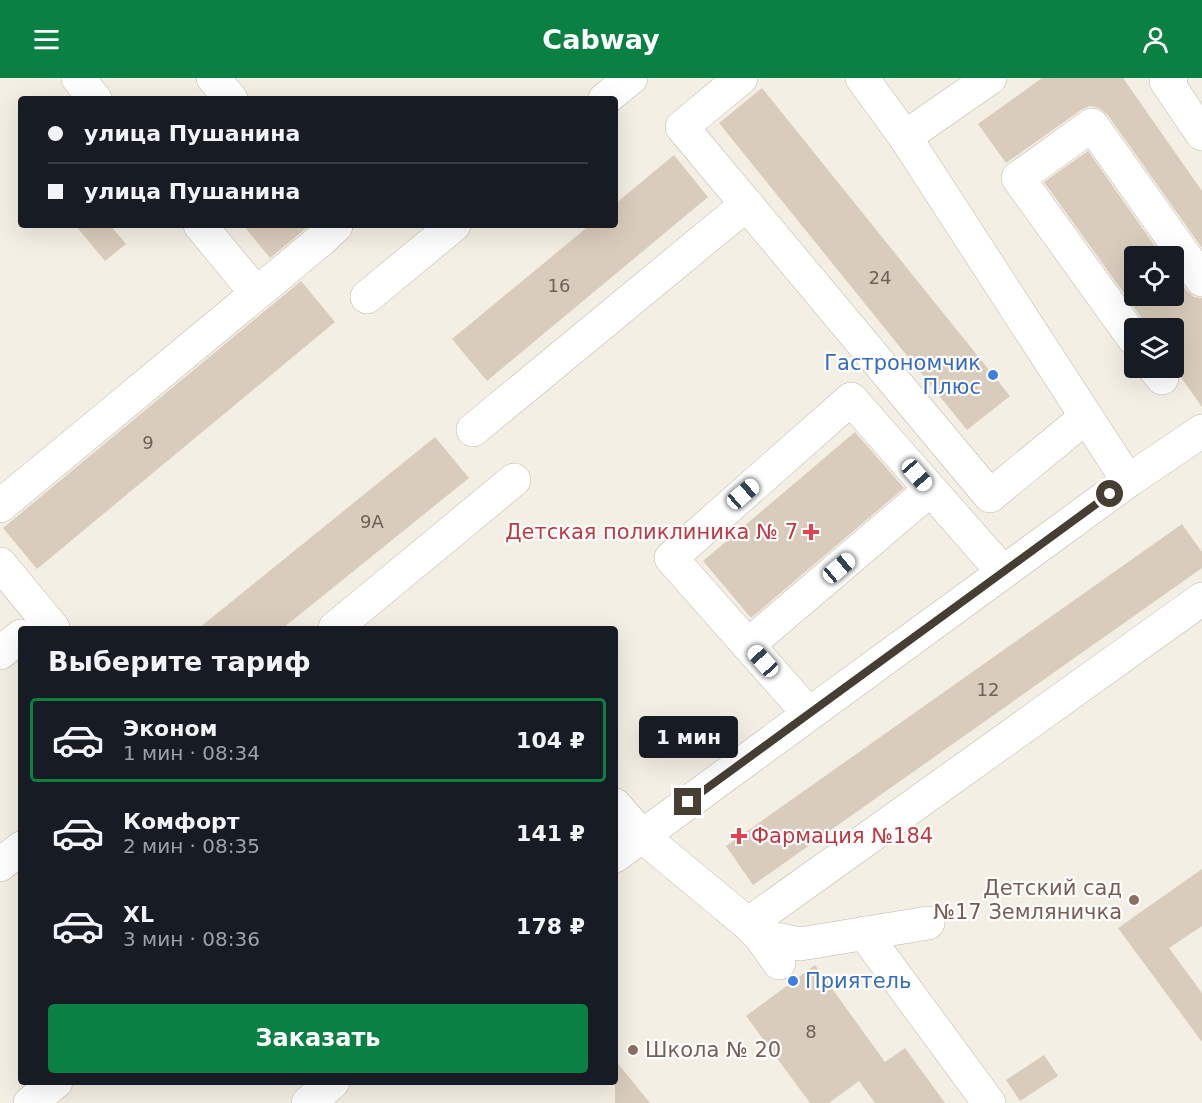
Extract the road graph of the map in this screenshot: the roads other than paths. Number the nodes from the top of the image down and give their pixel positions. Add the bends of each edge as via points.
1 (78, 78) edge
2 (213, 78) edge
3 (631, 78) edge
4 (862, 78) edge
5 (990, 78) edge
6 (1171, 78) edge
7 (729, 82) edge
8 (93, 96) edge
9 (228, 96) edge
10 (609, 96) edge
11 (1202, 134) edge
12 (905, 137) junction
13 (747, 204) junction
14 (202, 228) edge
15 (334, 228) edge
16 (450, 228) edge
17 (1202, 280) edge
18 (256, 293) junction
19 (367, 297) dead end
20 (1124, 325) edge
21 (1086, 417) junction
22 (473, 430) dead end
23 (1202, 431) edge
24 (514, 480) dead end
25 (1128, 480) junction
26 (930, 490) junction
27 (0, 506) edge
28 (0, 564) edge
29 (1003, 572) junction
30 (1202, 598) edge
31 (36, 626) edge
32 (337, 626) edge
33 (18, 640) edge
34 (748, 645) junction
35 (0, 653) edge
36 (809, 714) junction
37 (618, 808) edge
38 (642, 836) junction
39 (18, 850) edge
40 (618, 854) edge
41 (0, 865) edge
42 (928, 923) dead end
43 (754, 930) junction
44 (864, 933) junction
45 (779, 963) dead end
46 (52, 1085) edge
47 (329, 1085) edge
48 (30, 1103) edge
49 (308, 1103) edge
50 (989, 1103) edge

1 - 8 street
2 - 9 street
3 - 10 street
4 - 12 street
5 - 12 street
6 - 11 street via 1166,81
7 - 13 street via 682,126
12 - 21 street
13 - 21 street via 990,496
13 - 22 street
14 - 18 street
15 - 18 street
16 - 19 street
17 - 20 street via 1092,125 1018,178
18 - 27 street
21 - 25 street
23 - 25 street
24 - 32 street
25 - 29 street
26 - 29 street
26 - 34 street
26 - 34 street via 851,399 671,558
28 - 31 street
29 - 36 street
30 - 43 street
33 - 35 street
34 - 36 street
36 - 38 street
37 - 38 street
38 - 40 street
38 - 43 street
39 - 41 street
42 - 44 street
43 - 44 street via 800,944
43 - 45 street
44 - 50 street
46 - 48 street
47 - 49 street

